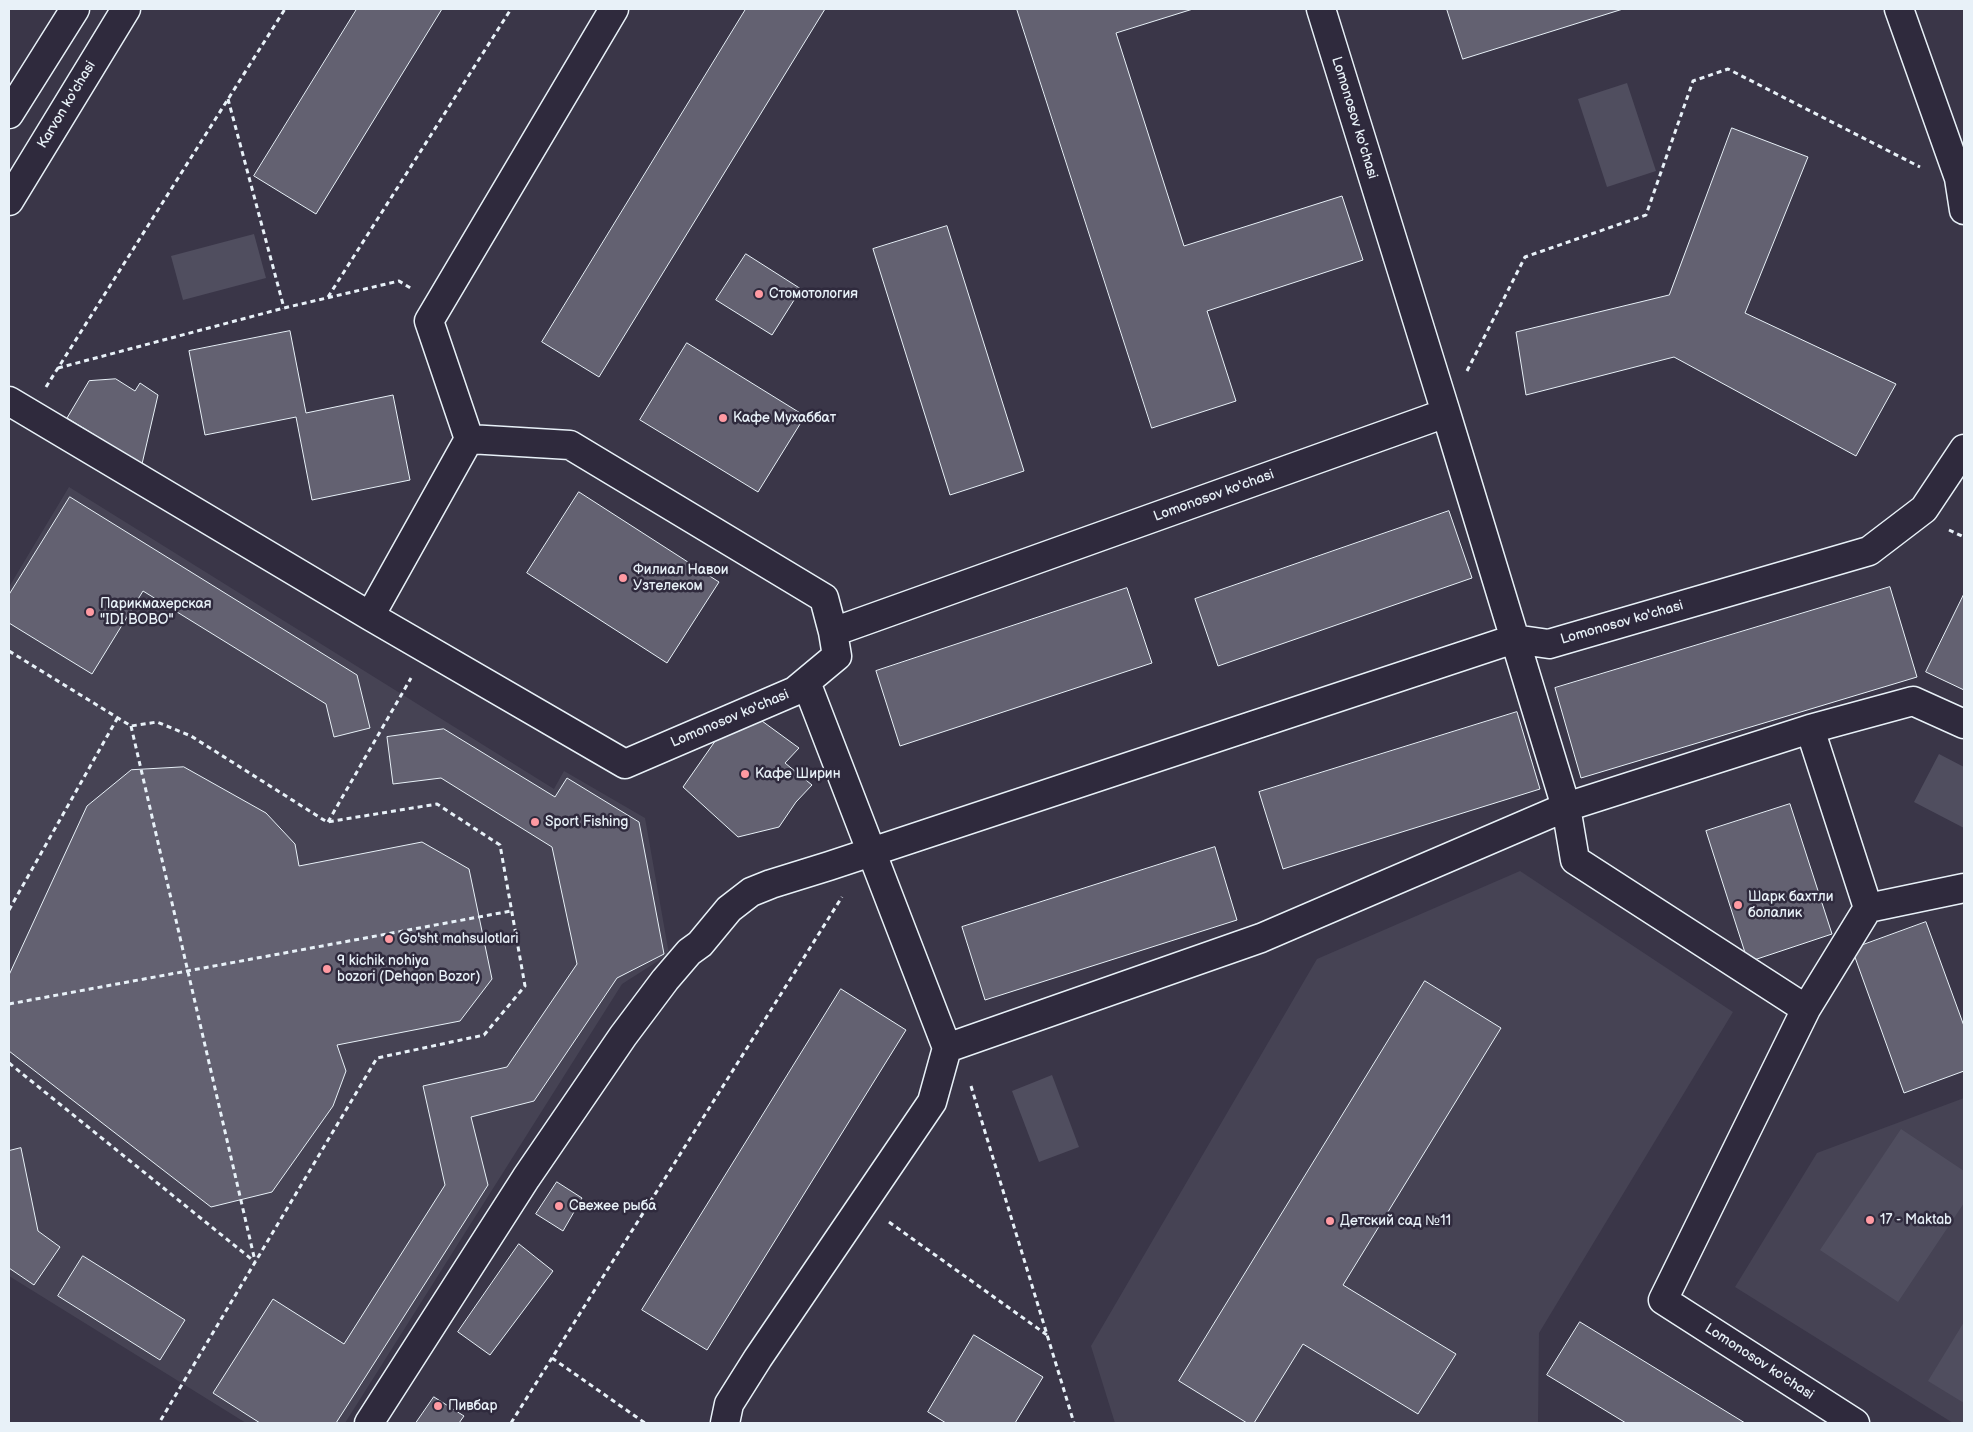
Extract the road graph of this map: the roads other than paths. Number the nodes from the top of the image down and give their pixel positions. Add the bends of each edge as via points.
1 (75, 9) edge
2 (126, 9) edge
3 (614, 9) edge
4 (1321, 9) edge
5 (1899, 9) edge
6 (9, 114) edge
7 (1962, 187) edge
8 (9, 201) edge
9 (19, 407) edge
10 (1446, 413) junction
11 (469, 439) junction
12 (1964, 449) edge
13 (370, 616) junction
14 (833, 632) junction
15 (1514, 639) junction
16 (806, 682) junction
17 (1964, 724) edge
18 (1810, 729) junction
19 (1566, 807) junction
20 (871, 851) junction
21 (1964, 888) edge
22 (1868, 908) junction
23 (1806, 1008) junction
24 (953, 1046) junction
25 (369, 1423) edge
26 (725, 1423) edge
27 (1856, 1423) edge

1 - 6 street
2 - 8 street, Karvon ko'chasi
3 - 11 street via 429,321
4 - 10 street, Lomonosov ko'chasi
5 - 7 street
9 - 13 street
10 - 14 street, Lomonosov ko'chasi
10 - 15 street
11 - 13 street
11 - 14 street via 570,445 824,598
12 - 15 street, Lomonosov ko'chasi via 1924,509 1869,551 1549,644
13 - 16 street, Lomonosov ko'chasi via 625,764 795,691
14 - 16 street, Lomonosov ko'chasi via 837,656
15 - 19 street
15 - 20 street, Lomonosov ko'chasi
16 - 20 street
17 - 18 street via 1913,701
18 - 19 street
18 - 22 street
19 - 23 street via 1575,860
19 - 24 street via 1261,938
20 - 24 street
20 - 25 street, Lomonosov ko'chasi via 751,892 729,909 700,944 689,952 623,1036 526,1178
21 - 22 street
22 - 23 street
23 - 27 street, Lomonosov ko'chasi via 1663,1300
24 - 26 street via 932,1102 729,1404

